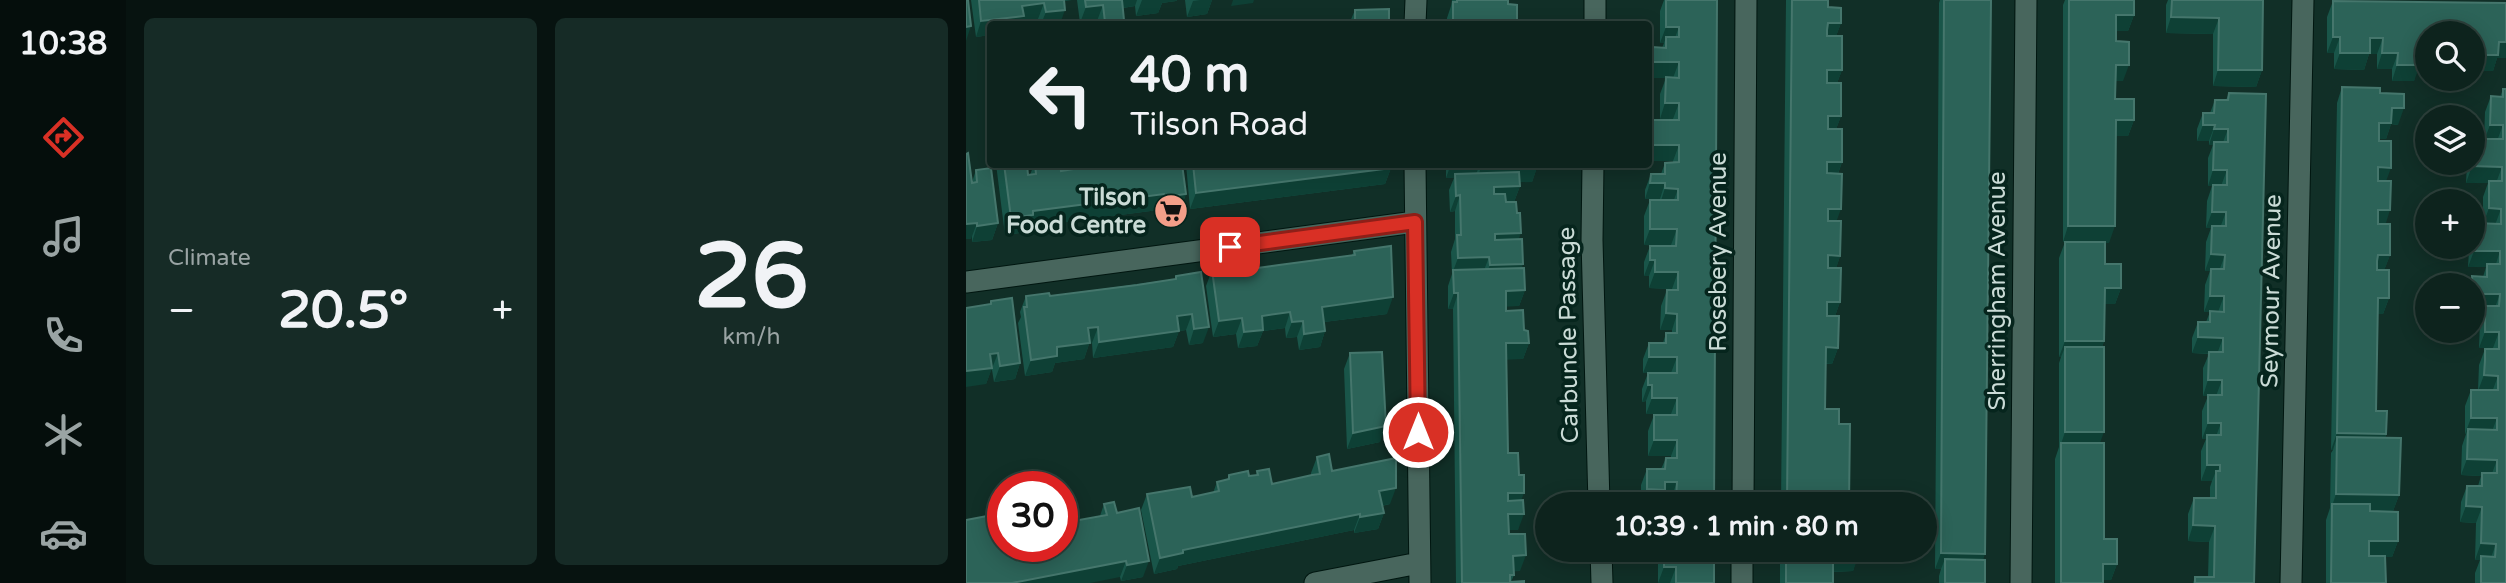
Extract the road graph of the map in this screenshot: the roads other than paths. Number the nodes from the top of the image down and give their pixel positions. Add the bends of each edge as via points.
1 (1416, 0) edge
2 (1595, 0) edge
3 (1746, 0) edge
4 (2026, 0) edge
5 (2302, 0) edge
6 (1415, 21) edge
7 (1595, 21) edge
8 (1415, 168) edge
9 (1593, 168) edge
10 (1415, 222) junction
11 (966, 282) edge
12 (1599, 492) edge
13 (1743, 492) edge
14 (1601, 562) edge
15 (1742, 562) edge
16 (1419, 573) edge
17 (1315, 583) edge
18 (1602, 583) edge
19 (1742, 583) edge
20 (2021, 583) edge
21 (2291, 583) edge

1 - 6 street
2 - 7 street
3 - 13 street, Rosebery Avenue
4 - 20 street, Sherringham Avenue
5 - 21 street, Seymour Avenue
8 - 10 street
9 - 12 street, Carbuncle Passage
10 - 11 street
10 - 16 street
14 - 18 street
15 - 19 street
16 - 17 street

